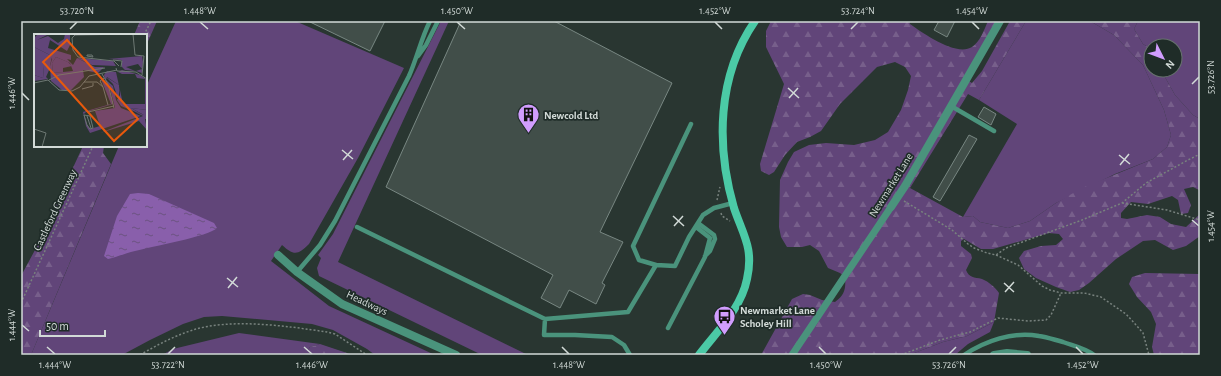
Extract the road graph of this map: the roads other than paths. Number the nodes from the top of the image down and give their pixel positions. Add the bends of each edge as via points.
1 (430, 21) edge
2 (438, 21) edge
3 (754, 21) edge
4 (997, 22) edge
5 (416, 59) junction
6 (951, 106) junction
7 (691, 124) dead end
8 (994, 131) dead end
9 (733, 203) junction
10 (891, 206) joint
11 (697, 225) junction
12 (357, 227) dead end
13 (278, 255) dead end
14 (656, 265) junction
15 (297, 272) junction
16 (545, 319) junction
17 (668, 328) dead end
18 (456, 355) edge
19 (630, 355) edge
20 (699, 355) edge
21 (792, 355) edge
22 (964, 355) edge
23 (994, 355) edge
24 (1027, 355) edge
25 (1094, 355) edge

1 - 5 lane
2 - 5 lane
3 - 9 main road via 736,57 723,109 724,159
4 - 6 street, Newmarket Lane
5 - 15 lane via 335,221 320,246
6 - 8 lane
6 - 10 street, Newmarket Lane
7 - 14 lane via 633,246 639,260
9 - 11 lane via 703,214
9 - 20 main road via 746,238 749,259 747,277 737,305
10 - 21 street, Newmarket Lane
11 - 14 lane via 675,266
11 - 17 lane via 710,238 704,257
12 - 16 lane
13 - 15 street, Headways
14 - 16 lane via 628,312
15 - 18 street, Headways via 342,304
16 - 19 lane via 544,335 612,337 624,345
22 - 25 lane via 996,339 1030,335 1076,346
23 - 24 street

